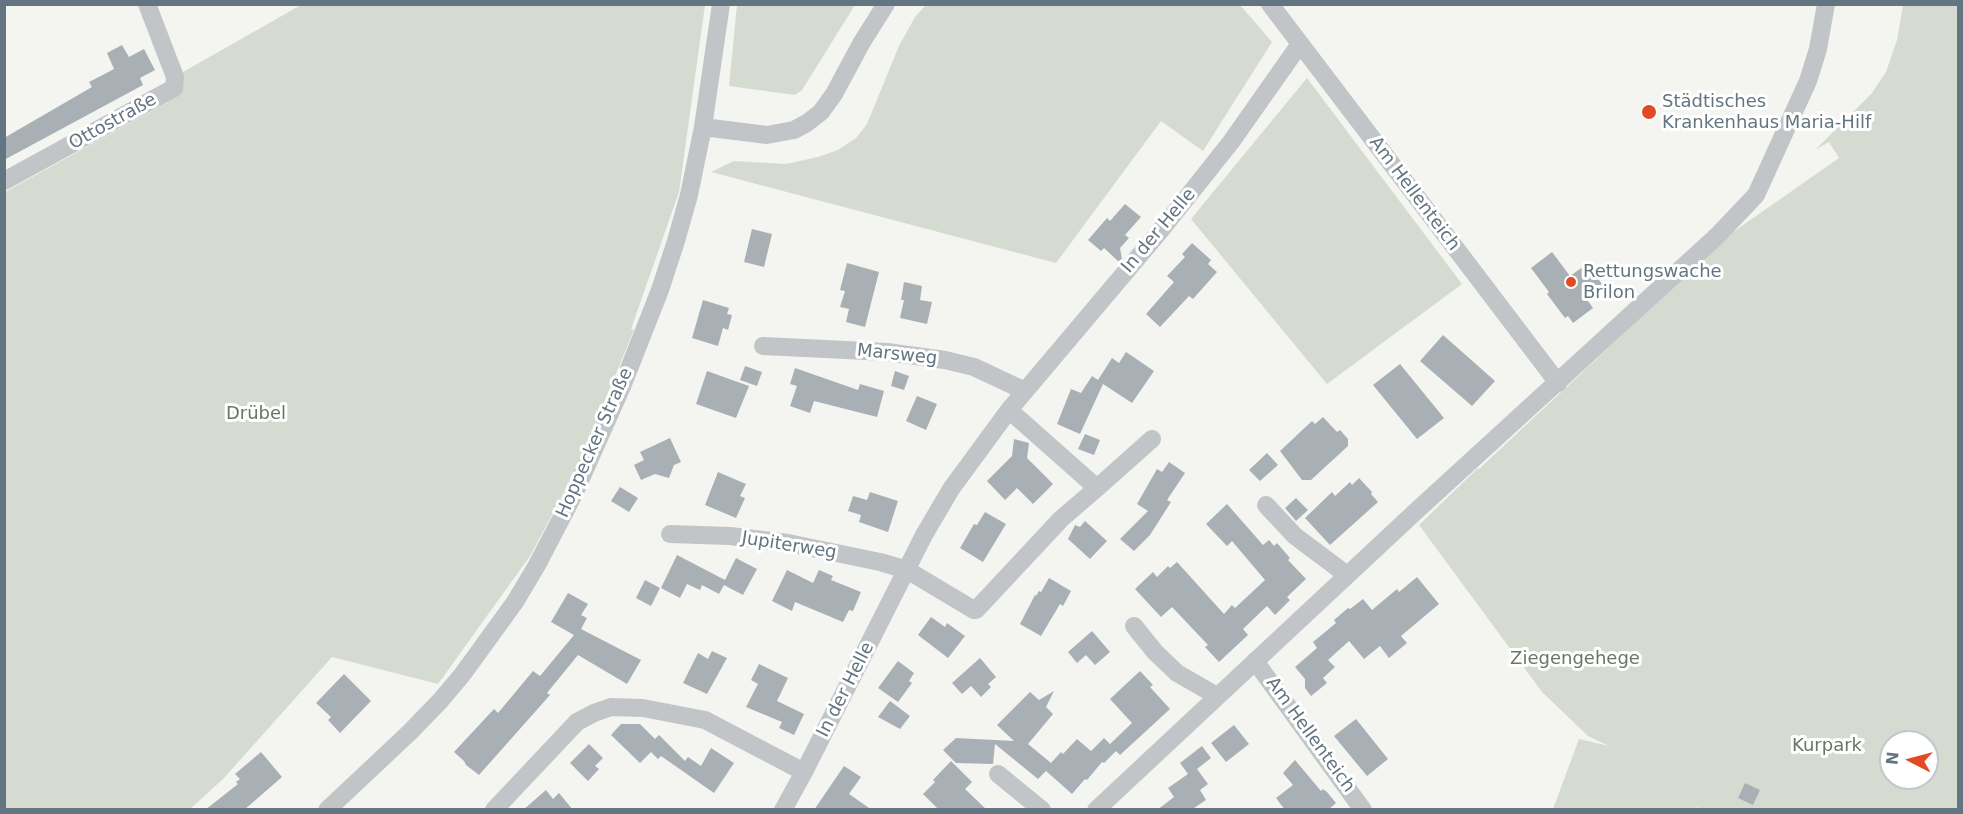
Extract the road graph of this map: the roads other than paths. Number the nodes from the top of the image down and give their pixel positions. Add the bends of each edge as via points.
1 (147, 4) edge
2 (721, 4) edge
3 (886, 4) edge
4 (1270, 4) edge
5 (1826, 4) edge
6 (1300, 44) junction
7 (704, 127) junction
8 (4, 182) edge
9 (763, 346) dead end
10 (1558, 383) junction
11 (1026, 391) junction
12 (1009, 410) junction
13 (1152, 439) dead end
14 (1097, 488) junction
15 (1266, 504) dead end
16 (670, 534) dead end
17 (907, 570) junction
18 (1347, 575) junction
19 (1134, 626) dead end
20 (1255, 661) junction
21 (1217, 696) junction
22 (804, 772) junction
23 (998, 774) dead end
24 (327, 810) edge
25 (494, 810) edge
26 (783, 810) edge
27 (1042, 810) edge
28 (1096, 810) edge
29 (1363, 810) edge

1 - 8 street, Ottostraße via 175,76 174,88
2 - 7 street, Hoppecker Straße
3 - 7 street via 834,94 807,123 767,135
4 - 6 street, Am Hellenteich
5 - 10 street, Am Hellenteich via 1808,81 1756,195
6 - 10 street, Am Hellenteich
6 - 11 street, In der Helle via 1231,142
7 - 24 street, Hoppecker Straße via 689,195 656,300 608,421 537,565 447,693
9 - 11 street, Marsweg via 887,352 945,360 974,367
10 - 18 street, Am Hellenteich
11 - 12 street, In der Helle
12 - 14 street
12 - 17 street, In der Helle via 951,489
13 - 14 street
14 - 17 street via 1031,550 976,610
15 - 18 street via 1294,536
16 - 17 street, Jupiterweg via 788,543
17 - 22 street, In der Helle
18 - 20 street, Am Hellenteich
19 - 21 street via 1177,673
20 - 21 street, Am Hellenteich
20 - 29 street, Am Hellenteich
21 - 28 street, Am Hellenteich
22 - 25 street via 705,720 643,708 611,707 577,722
22 - 26 street, In der Helle
23 - 27 street

